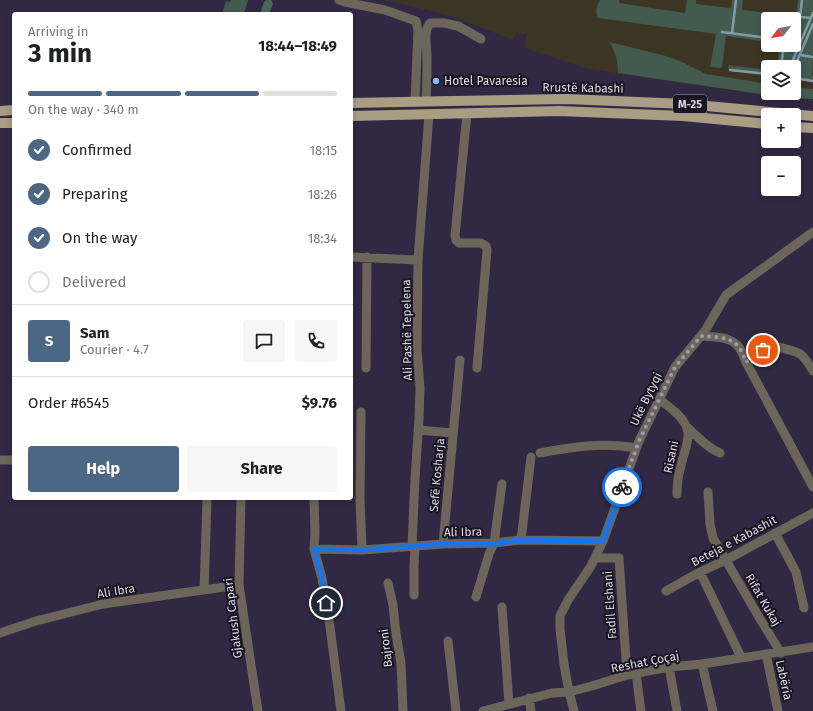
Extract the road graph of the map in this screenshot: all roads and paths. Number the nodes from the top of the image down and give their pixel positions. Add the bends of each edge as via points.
1 (339, 0) edge
2 (482, 39) dead end
3 (426, 101) junction
4 (415, 102) junction
5 (353, 103) edge
6 (12, 110) edge
7 (0, 111) edge
8 (467, 113) junction
9 (428, 114) junction
10 (353, 116) edge
11 (813, 116) edge
12 (0, 123) edge
13 (12, 123) edge
14 (761, 123) edge
15 (801, 127) edge
16 (813, 128) edge
17 (813, 232) edge
18 (353, 256) edge
19 (367, 257) junction
20 (418, 260) junction
21 (701, 336) junction
22 (460, 360) dead end
23 (746, 362) junction
24 (366, 368) dead end
25 (477, 368) dead end
26 (813, 371) edge
27 (659, 399) junction
28 (361, 412) dead end
29 (685, 425) junction
30 (418, 430) junction
31 (453, 432) junction
32 (636, 448) junction
33 (720, 453) dead end
34 (540, 454) dead end
35 (531, 457) dead end
36 (0, 460) edge
37 (12, 460) edge
38 (502, 484) dead end
39 (813, 487) edge
40 (708, 492) dead end
41 (677, 494) dead end
42 (206, 500) edge
43 (241, 500) edge
44 (314, 500) edge
45 (813, 512) edge
46 (775, 533) junction
47 (520, 540) junction
48 (603, 541) junction
49 (443, 544) junction
50 (494, 544) junction
51 (414, 546) junction
52 (314, 549) junction
53 (362, 550) junction
54 (595, 558) junction
55 (726, 560) junction
56 (700, 572) junction
57 (388, 583) dead end
58 (239, 585) junction
59 (204, 590) junction
60 (666, 591) dead end
61 (414, 596) dead end
62 (476, 597) dead end
63 (502, 606) dead end
64 (804, 608) dead end
65 (0, 633) edge
66 (448, 641) dead end
67 (813, 647) edge
68 (781, 653) junction
69 (766, 654) junction
70 (741, 657) junction
71 (702, 664) junction
72 (669, 667) junction
73 (632, 674) junction
74 (569, 692) junction
75 (529, 698) junction
76 (509, 704) junction
77 (258, 711) edge
78 (341, 711) edge
79 (403, 711) edge
80 (456, 711) edge
81 (483, 711) edge
82 (531, 711) edge
83 (574, 711) edge
84 (641, 711) edge
85 (677, 711) edge
86 (713, 711) edge
87 (778, 711) edge

1 - 4 street via 385,10 416,21 418,30
2 - 3 street via 458,26 430,23 427,26
3 - 4 main road, Rrustë Kabashi / M-25
3 - 11 main road, Rrustë Kabashi / M-25 via 566,99 686,104
4 - 5 main road, Rrustë Kabashi / M-25
6 - 7 main road
8 - 9 main road, Rrustë Kabashi / M-25
8 - 14 main road, Rrustë Kabashi / M-25 via 559,111 683,116
8 - 25 street via 455,236 459,243 481,243 487,250
9 - 10 main road, Rrustë Kabashi / M-25
9 - 20 street, Ali Pashë Tepelena
12 - 13 main road
15 - 16 main road
17 - 21 street, Ukë Bytyqi via 726,295
18 - 19 street
19 - 20 street
19 - 24 street
20 - 30 street, Ali Pashë Tepelena
21 - 23 street via 731,340 737,345
21 - 27 street, Ukë Bytyqi via 675,367
22 - 31 street, Sefë Kosharja
23 - 26 street via 763,350 778,347 800,354
23 - 39 street
27 - 29 street, Risani via 675,412
27 - 32 street, Ukë Bytyqi
28 - 53 street
29 - 33 street, Risani via 703,444
29 - 41 street, Risani via 688,432
30 - 31 street, Sefë Kosharja
30 - 51 street, Ali Pashë Tepelena
31 - 49 street, Sefë Kosharja
32 - 34 street via 614,445 573,447
32 - 48 street, Ukë Bytyqi
35 - 47 street
36 - 37 street
38 - 50 street, Ali Ibra
40 - 55 street, Rifat Kukaj via 713,538
42 - 59 street
43 - 58 street, Gjakush Capari
44 - 52 street
45 - 46 street, Beteja e Kabashit
46 - 55 street, Beteja e Kabashit
46 - 64 street via 796,572
47 - 48 street, Ali Ibra
47 - 50 street, Ali Ibra
48 - 54 street, Ukë Bytyqi
49 - 50 street, Ali Ibra
49 - 51 street, Ali Ibra
50 - 62 street, Ali Ibra via 488,554
51 - 53 street, Ali Ibra
51 - 61 street, Ali Pashë Tepelena
52 - 53 street, Ali Ibra
52 - 78 street via 322,578
54 - 73 street, Fadil Elshani via 619,558
54 - 74 street, Ukë Bytyqi via 560,616
55 - 56 street, Beteja e Kabashit
55 - 68 street, Rifat Kukaj
56 - 60 street, Beteja e Kabashit
56 - 70 street
57 - 79 street, Bajroni via 400,663
58 - 59 street, Ali Ibra
58 - 77 street, Gjakush Capari
59 - 65 street, Ali Ibra via 103,604
63 - 76 street
66 - 80 street
67 - 68 street, Reshat Çoçaj
68 - 69 street, Reshat Çoçaj
69 - 70 street, Reshat Çoçaj
69 - 87 street, Labëria
70 - 71 street, Reshat Çoçaj
71 - 72 street, Reshat Çoçaj
71 - 86 street
72 - 73 street, Reshat Çoçaj
72 - 85 street
73 - 74 street, Reshat Çoçaj
73 - 84 street
74 - 75 street, Reshat Çoçaj
74 - 83 street, Ukë Bytyqi
75 - 76 street, Reshat Çoçaj
75 - 82 street
76 - 81 street, Reshat Çoçaj

